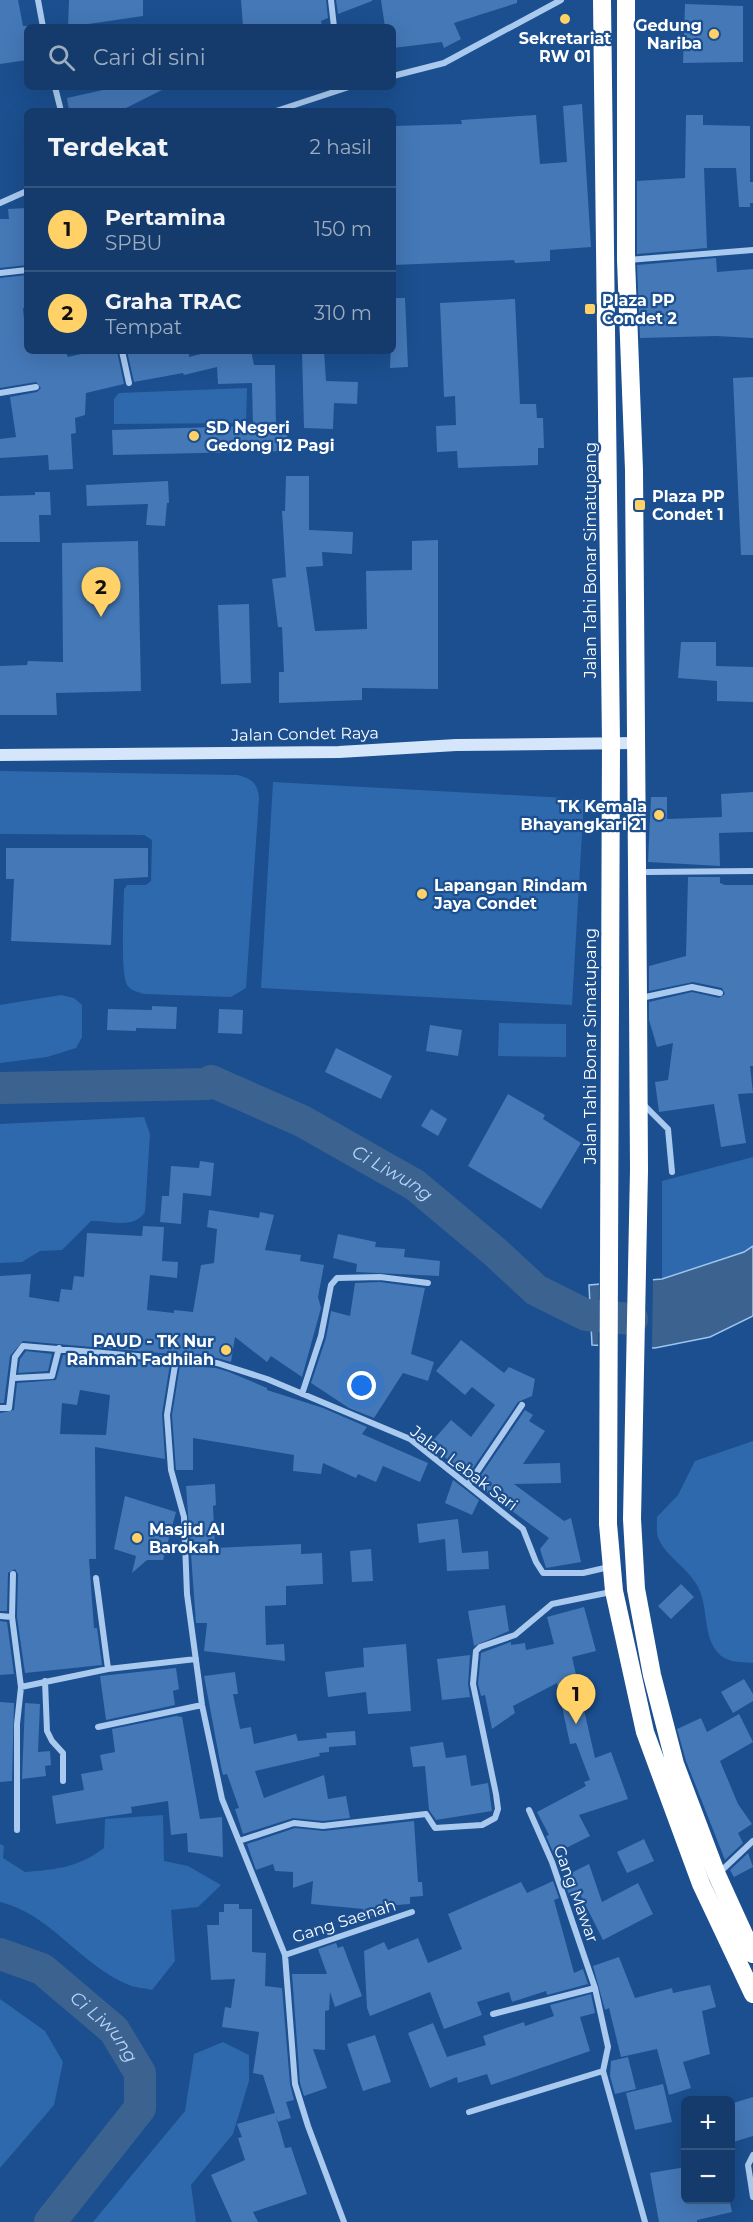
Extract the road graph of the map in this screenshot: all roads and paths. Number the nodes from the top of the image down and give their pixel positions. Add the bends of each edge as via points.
1 (38, 0) edge
2 (331, 0) edge
3 (561, 0) edge
4 (602, 0) edge
5 (626, 0) edge
6 (42, 24) edge
7 (334, 24) edge
8 (396, 75) edge
9 (56, 90) edge
10 (335, 90) edge
11 (60, 108) edge
12 (284, 108) edge
13 (24, 192) edge
14 (0, 203) edge
15 (753, 250) edge
16 (626, 260) junction
17 (24, 270) edge
18 (0, 273) edge
19 (123, 354) edge
20 (608, 377) junction
21 (630, 377) junction
22 (129, 383) dead end
23 (36, 387) dead end
24 (0, 393) edge
25 (609, 470) junction
26 (634, 470) junction
27 (611, 743) junction
28 (636, 743) junction
29 (0, 755) edge
30 (753, 871) edge
31 (642, 872) junction
32 (611, 873) junction
33 (720, 993) dead end
34 (638, 999) junction
35 (639, 1100) junction
36 (672, 1172) dead end
37 (428, 1283) dead end
38 (59, 1348) junction
39 (176, 1359) junction
40 (14, 1378) junction
41 (302, 1394) junction
42 (522, 1405) dead end
43 (0, 1408) edge
44 (468, 1485) junction
45 (610, 1566) junction
46 (13, 1574) dead end
47 (96, 1578) dead end
48 (614, 1591) junction
49 (0, 1617) edge
50 (12, 1617) junction
51 (196, 1659) junction
52 (108, 1669) junction
53 (45, 1681) junction
54 (21, 1687) junction
55 (202, 1705) junction
56 (98, 1727) dead end
57 (63, 1781) dead end
58 (529, 1810) dead end
59 (17, 1830) dead end
60 (239, 1841) junction
61 (753, 1841) edge
62 (717, 1875) junction
63 (412, 1912) dead end
64 (753, 1954) edge
65 (285, 1955) junction
66 (595, 1988) junction
67 (753, 1994) edge
68 (493, 2014) dead end
69 (603, 2071) junction
70 (469, 2112) dead end
71 (753, 2155) edge
72 (753, 2197) edge
73 (344, 2222) edge
74 (645, 2222) edge

1 - 6 street
2 - 7 street
3 - 8 street via 444,63
4 - 20 highway, Jalan Tahi Bonar Simatupang
5 - 16 highway
9 - 11 street
10 - 12 street
13 - 14 street
15 - 16 street
16 - 21 highway
17 - 18 street
19 - 22 street
20 - 21 highway
20 - 25 highway, Jalan Tahi Bonar Simatupang
21 - 26 highway
23 - 24 street
25 - 26 highway
25 - 27 highway, Jalan Tahi Bonar Simatupang
26 - 28 highway
27 - 28 street, Jalan Condet Raya
27 - 29 street, Jalan Condet Raya via 456,745 339,752
27 - 32 highway, Jalan Tahi Bonar Simatupang
28 - 31 highway
30 - 31 street
31 - 32 highway
31 - 34 highway
32 - 45 highway, Jalan Tahi Bonar Simatupang
33 - 34 street via 692,987
34 - 35 highway
35 - 36 street via 668,1129
35 - 62 highway via 632,1519 636,1588 663,1723
37 - 41 street via 380,1277 337,1278 331,1285 321,1336
38 - 39 street, Jalan Lebak Sari
38 - 40 street via 52,1376
38 - 40 street, Jalan Lebak Sari via 23,1346 15,1357
39 - 41 street, Jalan Lebak Sari via 244,1370
39 - 51 street via 168,1426 171,1470 184,1517 187,1594
40 - 43 street via 9,1408
41 - 44 street, Jalan Lebak Sari via 410,1439
42 - 44 street
44 - 45 street, Jalan Lebak Sari via 523,1529 543,1573 583,1573
45 - 48 highway, Jalan Tahi Bonar Simatupang
46 - 50 street
47 - 52 street
48 - 60 street via 552,1604 515,1635 476,1651 473,1684 496,1794 495,1818 482,1825 435,1828 426,1814 323,1826 294,1823
48 - 67 highway, Jalan Tahi Bonar Simatupang via 645,1732 701,1884
49 - 50 street
50 - 54 street
51 - 52 street
51 - 55 street
52 - 53 street
53 - 54 street
53 - 57 street via 47,1731 63,1753
54 - 59 street
55 - 56 street
55 - 60 street via 222,1799
58 - 66 street, Gang Mawar via 552,1862
60 - 65 street
61 - 62 street
62 - 64 highway
63 - 65 street, Gang Saenah
65 - 73 street via 295,2084
66 - 68 street
66 - 69 street, Gang Mawar via 608,2047
69 - 70 street
69 - 74 street
71 - 72 street via 747,2165

